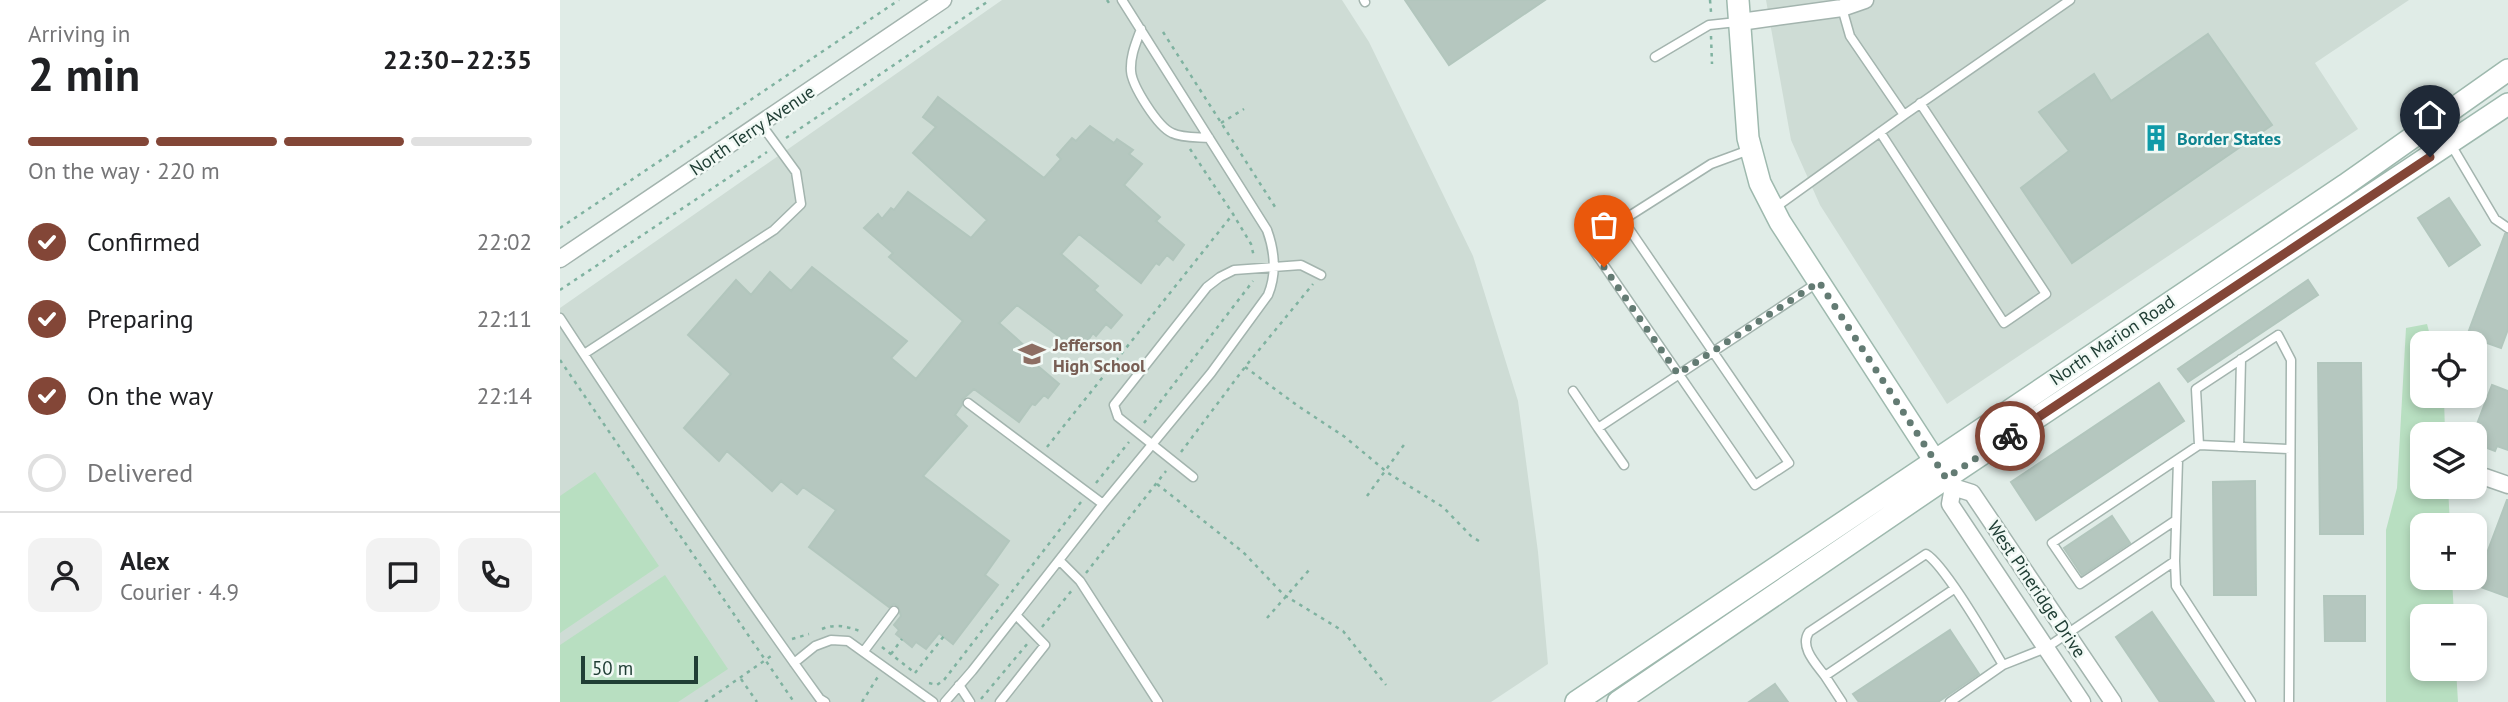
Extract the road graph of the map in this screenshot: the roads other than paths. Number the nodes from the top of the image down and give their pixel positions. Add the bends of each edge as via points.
1 (943, 0) edge
2 (1122, 0) edge
3 (1738, 0) edge
4 (1865, 0) edge
5 (2070, 0) edge
6 (1842, 8) junction
7 (1740, 22) junction
8 (1141, 29) junction
9 (1655, 57) dead end
10 (2508, 70) edge
11 (1920, 103) junction
12 (2508, 104) edge
13 (1904, 115) junction
14 (761, 124) junction
15 (1880, 132) junction
16 (1209, 138) junction
17 (2450, 144) junction
18 (1752, 149) junction
19 (1773, 209) junction
20 (1623, 220) junction
21 (2508, 228) edge
22 (560, 260) edge
23 (1275, 267) junction
24 (1321, 275) road end
25 (1819, 282) junction
26 (560, 318) edge
27 (1713, 351) junction
28 (584, 354) junction
29 (2241, 359) junction
30 (1678, 374) junction
31 (1573, 391) dead end
32 (968, 403) dead end
33 (1598, 428) junction
34 (1153, 445) junction
35 (2199, 445) junction
36 (2239, 447) junction
37 (2290, 449) junction
38 (2178, 460) junction
39 (1624, 465) dead end
40 (1945, 475) junction
41 (1193, 477) dead end
42 (2487, 478) edge
43 (2508, 485) edge
44 (1103, 504) junction
45 (2176, 520) junction
46 (1059, 560) junction
47 (2175, 561) junction
48 (1954, 589) junction
49 (894, 611) dead end
50 (1016, 615) junction
51 (2067, 634) junction
52 (2046, 648) junction
53 (864, 651) junction
54 (794, 663) junction
55 (2003, 665) junction
56 (1825, 676) junction
57 (959, 685) junction
58 (1154, 693) junction
59 (825, 702) edge
60 (933, 702) edge
61 (945, 702) edge
62 (971, 702) edge
63 (1000, 702) edge
64 (1158, 702) edge
65 (1167, 702) edge
66 (1576, 702) edge
67 (1618, 702) edge
68 (1842, 702) edge
69 (1950, 702) edge
70 (2082, 702) edge
71 (2113, 702) edge
72 (2251, 702) edge
73 (2289, 702) edge

1 - 14 street, North Terry Avenue
2 - 8 lane
3 - 7 main road
4 - 6 street
5 - 11 lane
6 - 7 street
6 - 13 lane via 1850,36
7 - 9 lane via 1709,25
7 - 18 main road
8 - 16 lane
8 - 16 lane via 1131,74 1156,120 1175,135
10 - 40 main road, North Marion Road
11 - 13 lane
11 - 15 lane via 2046,294 2004,323
12 - 17 main road, North Marion Road
13 - 15 lane
14 - 22 street, North Terry Avenue
14 - 28 lane via 796,172 801,204 774,230
15 - 19 lane
16 - 23 lane via 1267,230
17 - 21 lane via 2495,219
17 - 40 main road, North Marion Road
18 - 19 main road via 1760,183
18 - 20 lane via 1711,163
19 - 25 main road
20 - 27 lane
20 - 30 lane via 1590,245
23 - 24 lane via 1301,265
23 - 34 lane via 1268,295
23 - 34 lane via 1234,270 1220,276 1114,405 1118,417
25 - 27 lane
25 - 40 main road
26 - 28 lane
27 - 30 lane
27 - 30 lane via 1789,463 1755,485
28 - 54 lane
29 - 35 lane via 2196,389
29 - 36 lane
29 - 37 lane via 2278,335 2291,360
30 - 33 lane
31 - 33 lane
32 - 44 lane
33 - 39 lane
34 - 41 lane
34 - 44 lane
35 - 36 lane
35 - 38 lane
36 - 37 lane
37 - 73 lane
38 - 45 lane
38 - 45 lane via 2052,543 2080,584
40 - 51 street, West Pineridge Drive via 1972,493
40 - 52 street, West Pineridge Drive via 1950,504
40 - 66 main road, North Marion Road
40 - 67 main road, North Marion Road
42 - 43 street
44 - 46 lane
45 - 47 lane
46 - 50 lane
46 - 58 lane via 1080,581
47 - 51 lane
47 - 72 lane via 2176,586
48 - 55 lane
48 - 56 lane
48 - 56 lane via 1926,554 1808,632 1806,649
49 - 53 lane
50 - 57 lane
50 - 63 lane via 1045,645
51 - 52 lane
51 - 71 street, West Pineridge Drive
52 - 55 lane
52 - 70 street, West Pineridge Drive
53 - 54 lane via 848,641 831,640
53 - 60 lane
54 - 59 lane
55 - 69 lane
56 - 68 lane
57 - 61 lane
57 - 62 lane
58 - 64 lane
58 - 65 lane

